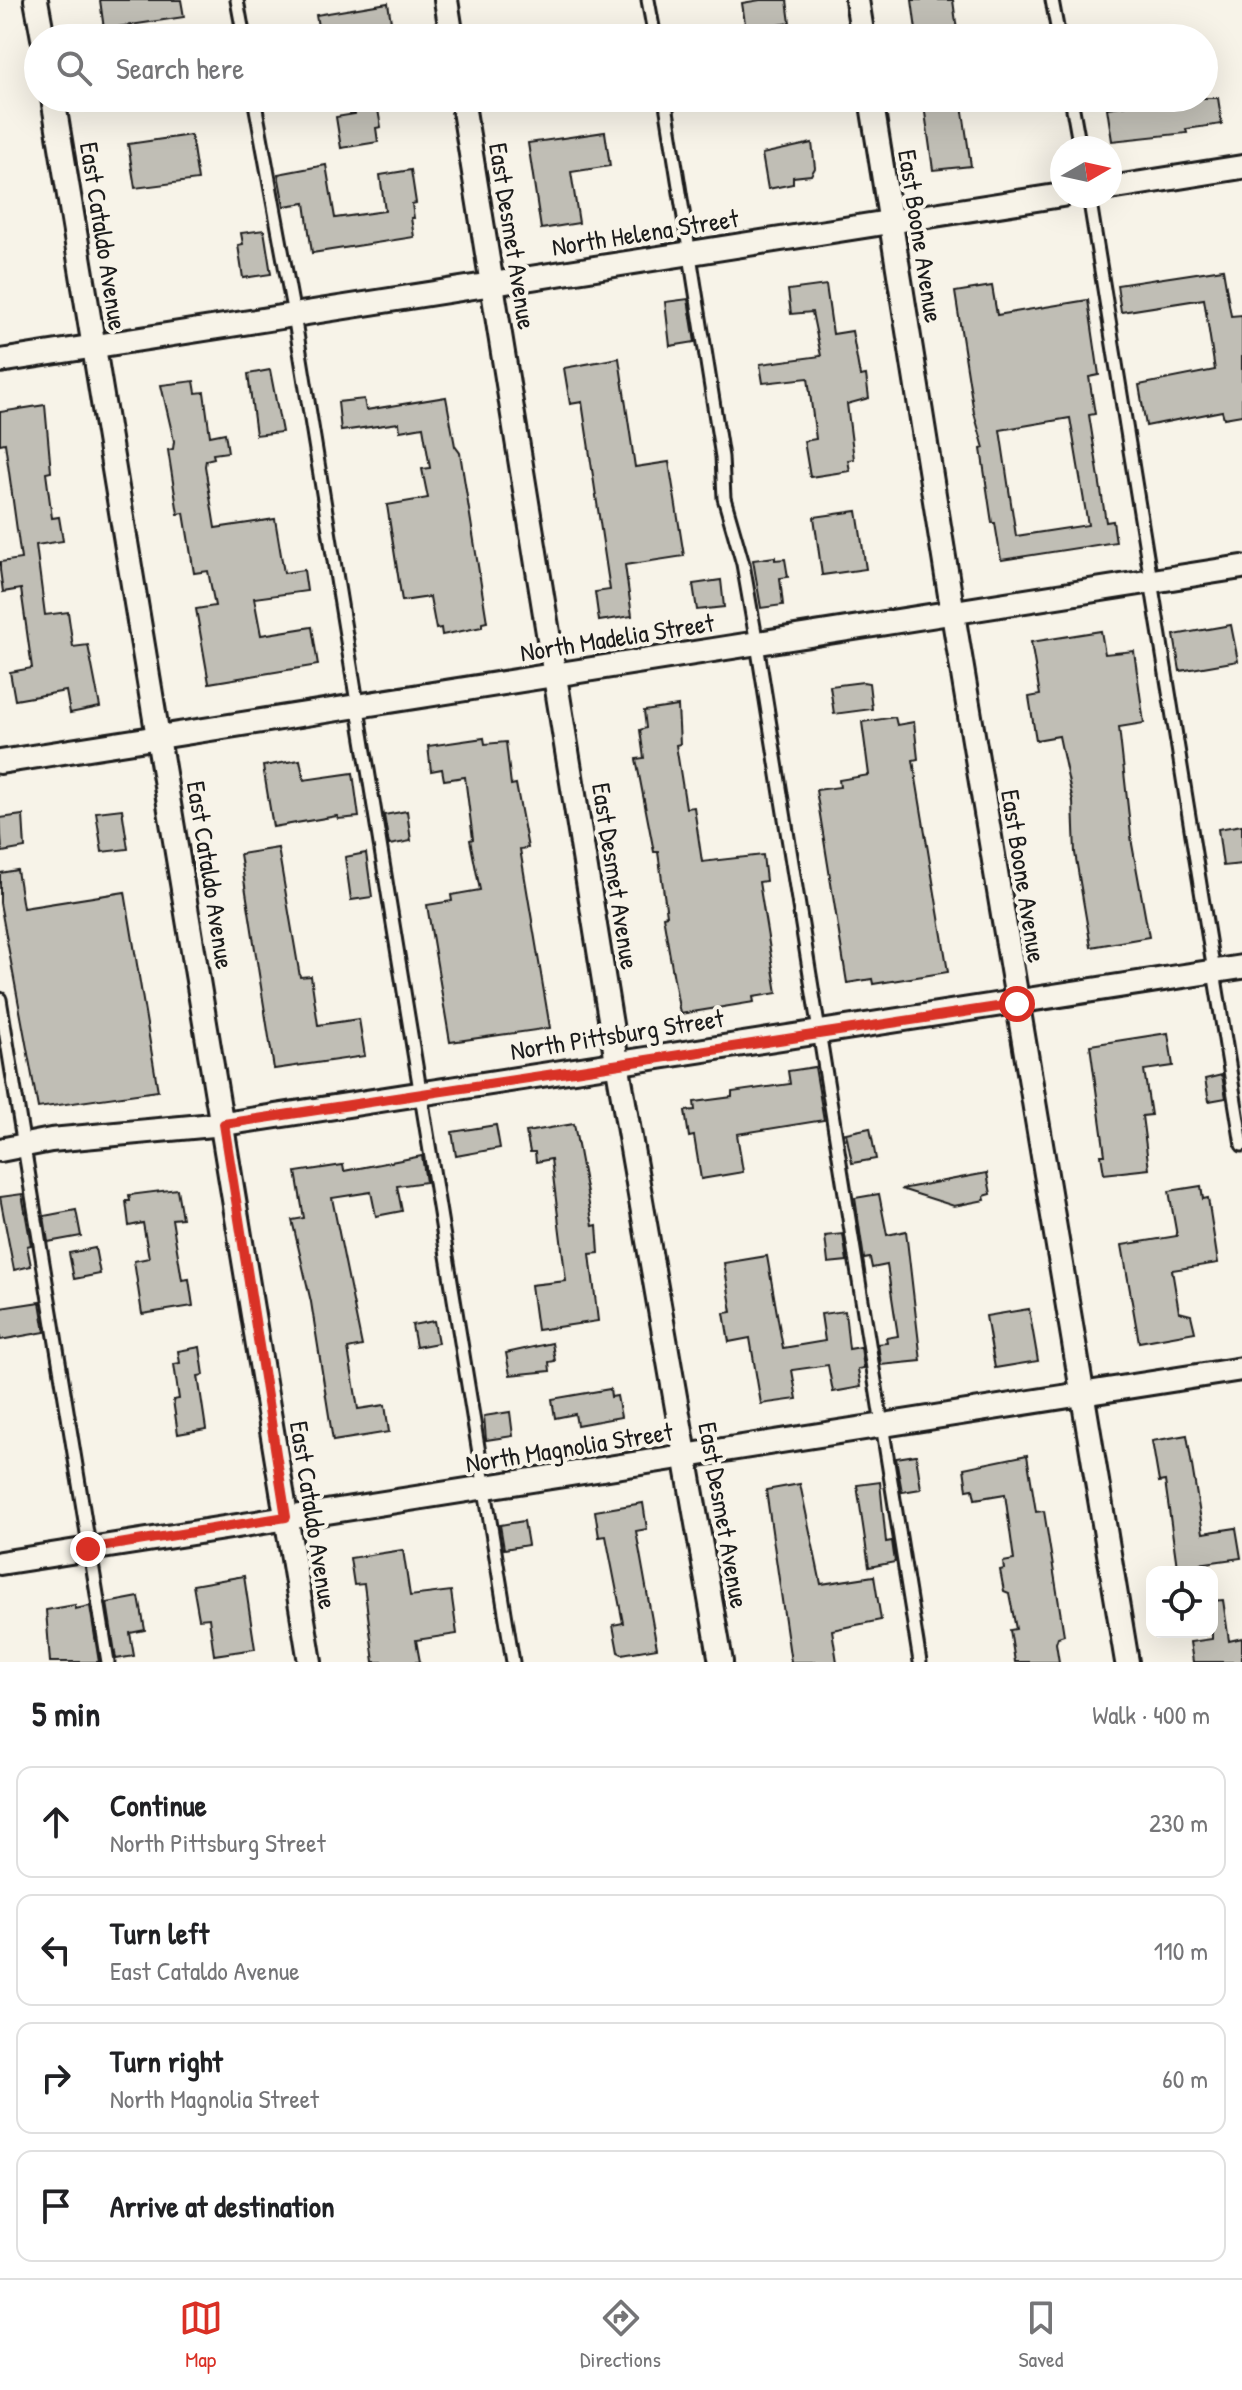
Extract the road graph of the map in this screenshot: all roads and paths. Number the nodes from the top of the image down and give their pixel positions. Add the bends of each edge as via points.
1 (36, 0) edge
2 (237, 0) edge
3 (446, 0) edge
4 (648, 0) edge
5 (857, 0) edge
6 (1052, 0) edge
7 (40, 24) edge
8 (241, 24) edge
9 (450, 24) edge
10 (652, 24) edge
11 (861, 24) edge
12 (1056, 24) edge
13 (55, 112) edge
14 (257, 112) edge
15 (464, 112) edge
16 (667, 112) edge
17 (873, 112) edge
18 (1074, 112) edge
19 (1078, 136) edge
20 (1242, 167) edge
21 (1122, 186) edge
22 (1050, 197) edge
23 (1091, 208) edge
24 (890, 222) junction
25 (690, 254) junction
26 (492, 285) junction
27 (294, 315) junction
28 (94, 346) junction
29 (0, 361) edge
30 (1242, 567) edge
31 (1150, 582) junction
32 (953, 614) junction
33 (757, 644) junction
34 (555, 674) junction
35 (356, 705) junction
36 (159, 736) junction
37 (0, 762) edge
38 (1242, 967) edge
39 (1213, 972) junction
40 (0, 999) edge
41 (1017, 1004) junction
42 (819, 1031) junction
43 (617, 1062) junction
44 (420, 1093) junction
45 (224, 1124) junction
46 (25, 1145) junction
47 (1242, 1145) edge
48 (0, 1150) edge
49 (1242, 1369) edge
50 (1082, 1395) junction
51 (882, 1428) junction
52 (686, 1457) junction
53 (485, 1490) junction
54 (286, 1517) junction
55 (88, 1549) junction
56 (0, 1563) edge
57 (108, 1662) edge
58 (310, 1662) edge
59 (513, 1662) edge
60 (721, 1662) edge
61 (920, 1662) edge
62 (1127, 1662) edge

1 - 7 street
2 - 8 lane
3 - 9 street
4 - 10 lane
5 - 11 street
6 - 12 lane
13 - 28 street, East Cataldo Avenue
14 - 27 lane
15 - 26 street, East Desmet Avenue
16 - 25 lane
17 - 24 street, East Boone Avenue
18 - 19 lane
20 - 21 street
22 - 24 street, North Helena Street
23 - 31 lane
24 - 25 street, North Helena Street
24 - 32 street, East Boone Avenue
25 - 26 street, North Helena Street
25 - 33 lane via 724,498
26 - 27 street, North Helena Street
26 - 34 street, East Desmet Avenue
27 - 28 street, North Helena Street
27 - 35 lane
28 - 29 street, North Helena Street
28 - 36 street, East Cataldo Avenue
30 - 31 street, North Madelia Street
31 - 32 street, North Madelia Street
31 - 39 lane
32 - 33 street, North Madelia Street
32 - 41 street, East Boone Avenue
33 - 34 street, North Madelia Street
33 - 42 lane
34 - 35 street, North Madelia Street
34 - 43 street, East Desmet Avenue
35 - 36 street, North Madelia Street
35 - 44 lane
36 - 37 street, North Madelia Street
36 - 45 street, East Cataldo Avenue
38 - 39 street, North Pittsburg Street
39 - 41 street, North Pittsburg Street
39 - 47 lane
40 - 46 lane
41 - 42 street, North Pittsburg Street
41 - 50 street, East Boone Avenue
42 - 43 street, North Pittsburg Street
42 - 51 lane
43 - 44 street, North Pittsburg Street
43 - 52 street, East Desmet Avenue
44 - 45 street, North Pittsburg Street
44 - 53 lane
45 - 46 street, North Pittsburg Street
45 - 54 street, East Cataldo Avenue
46 - 48 street, North Pittsburg Street
46 - 55 lane
49 - 50 street, North Magnolia Street
50 - 51 street, North Magnolia Street
50 - 62 street, East Boone Avenue
51 - 52 street, North Magnolia Street
51 - 61 lane
52 - 53 street, North Magnolia Street
52 - 60 street, East Desmet Avenue
53 - 54 street, North Magnolia Street
53 - 59 lane
54 - 55 street, North Magnolia Street
54 - 58 street, East Cataldo Avenue
55 - 56 street, North Magnolia Street
55 - 57 lane

